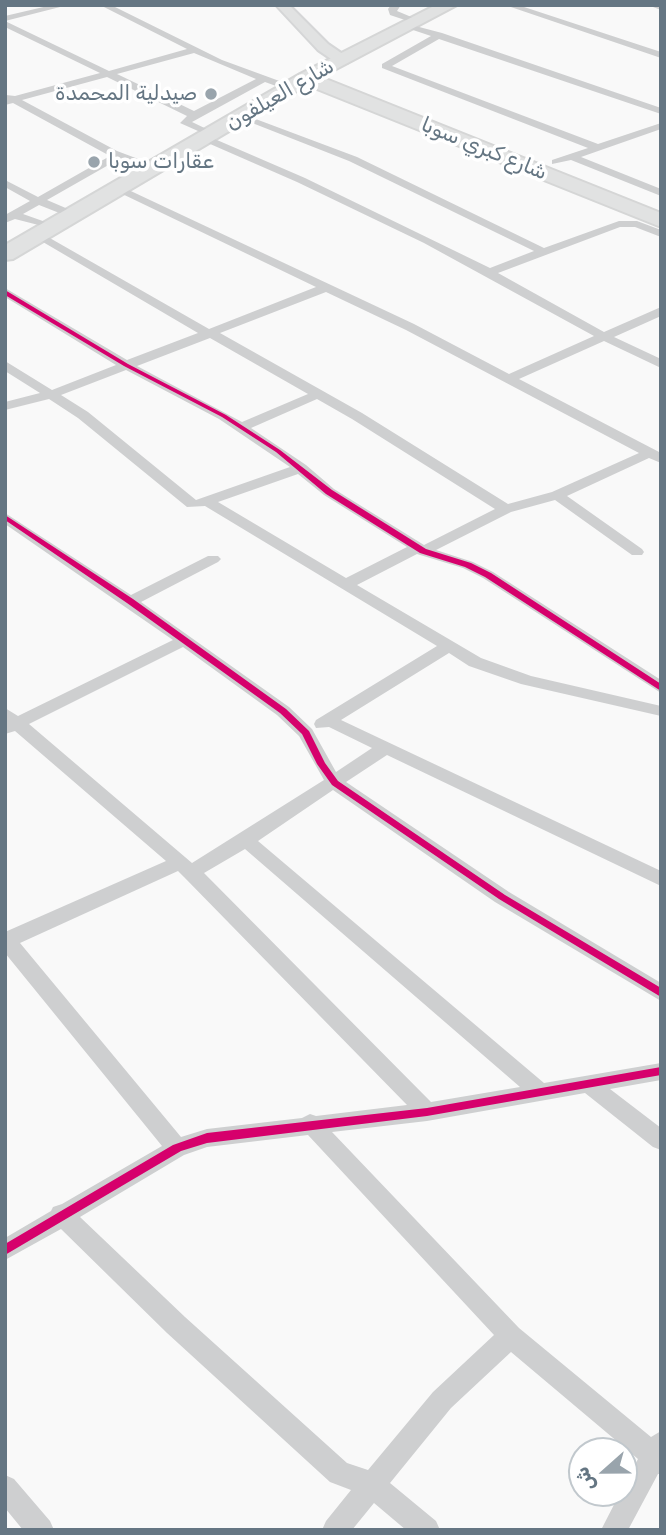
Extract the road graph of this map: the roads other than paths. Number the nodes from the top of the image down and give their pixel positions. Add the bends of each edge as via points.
1 (64, 5) edge
2 (104, 5) edge
3 (282, 5) edge
4 (449, 5) edge
5 (509, 5) edge
6 (392, 6) edge
7 (5, 21) edge
8 (412, 23) junction
9 (439, 35) junction
10 (364, 49) junction
11 (195, 50) junction
12 (661, 55) edge
13 (342, 60) junction
14 (105, 74) junction
15 (262, 79) junction
16 (306, 88) junction
17 (371, 89) junction
18 (8, 99) edge
19 (661, 111) edge
20 (247, 114) junction
21 (194, 115) junction
22 (661, 126) edge
23 (208, 136) junction
24 (598, 148) junction
25 (119, 155) junction
26 (564, 160) junction
27 (153, 168) junction
28 (85, 174) junction
29 (97, 178) dead end
30 (5, 183) edge
31 (117, 185) junction
32 (39, 201) junction
33 (649, 202) edge
34 (71, 214) junction
35 (10, 217) edge
36 (661, 221) edge
37 (43, 231) junction
38 (661, 234) edge
39 (544, 252) junction
40 (5, 254) edge
41 (489, 272) junction
42 (327, 287) junction
43 (5, 292) edge
44 (661, 311) edge
45 (207, 332) junction
46 (603, 336) junction
47 (661, 364) edge
48 (5, 365) edge
49 (126, 365) junction
50 (508, 379) junction
51 (318, 394) junction
52 (50, 395) junction
53 (5, 406) edge
54 (242, 427) junction
55 (655, 456) edge
56 (301, 468) junction
57 (557, 495) junction
58 (206, 501) junction
59 (506, 509) junction
60 (5, 517) edge
61 (420, 550) junction
62 (637, 552) dead end
63 (213, 559) dead end
64 (344, 585) junction
65 (130, 601) junction
66 (185, 640) junction
67 (448, 647) junction
68 (661, 688) edge
69 (661, 711) edge
70 (328, 720) junction
71 (9, 722) edge
72 (306, 733) junction
73 (385, 748) junction
74 (335, 783) junction
75 (246, 840) junction
76 (185, 867) junction
77 (661, 879) edge
78 (6, 940) edge
79 (661, 993) edge
80 (661, 1071) edge
81 (590, 1085) junction
82 (541, 1093) junction
83 (427, 1112) junction
84 (310, 1123) junction
85 (661, 1141) edge
86 (177, 1148) junction
87 (61, 1214) junction
88 (5, 1250) edge
89 (510, 1336) junction
90 (658, 1454) edge
91 (370, 1484) junction
92 (9, 1499) edge
93 (41, 1530) edge
94 (335, 1530) edge
95 (427, 1530) edge
96 (614, 1530) edge

1 - 7 street
2 - 11 street
3 - 13 street
4 - 8 highway, شارع العيلفون
5 - 12 street
6 - 8 street via 396,14
7 - 14 street
8 - 9 street
8 - 10 highway, شارع العيلفون
9 - 19 street
9 - 24 street via 385,66
10 - 13 highway, شارع العيلفون
10 - 17 highway
11 - 14 street
11 - 15 street
13 - 16 highway, شارع العيلفون
14 - 18 street
14 - 21 street
15 - 16 street
15 - 21 street
16 - 17 highway, شارع كبري سوبا
16 - 20 highway, شارع العيلفون
17 - 26 highway, شارع كبري سوبا
17 - 33 highway, شارع كبري سوبا
18 - 25 street
20 - 23 highway, شارع العيلفون
20 - 39 street via 353,159
21 - 23 street via 185,123
22 - 24 street
23 - 27 highway, شارع العيلفون
23 - 41 street
24 - 26 street
25 - 27 street
25 - 28 street
26 - 33 highway, شارع كبري سوبا
27 - 31 highway, شارع العيلفون
28 - 29 street
28 - 32 street
30 - 32 street
31 - 34 highway, شارع العيلفون
31 - 42 street
32 - 34 street
32 - 35 street
33 - 36 highway, شارع كبري سوبا
34 - 37 highway, شارع العيلفون
35 - 37 street
37 - 40 highway, شارع العيلفون
37 - 45 street
38 - 39 street via 628,223
39 - 41 street
41 - 46 street
42 - 45 street
42 - 50 street
43 - 49 street
44 - 46 street
45 - 49 street
45 - 51 street
46 - 47 street
46 - 50 street
48 - 52 street
49 - 52 street
49 - 54 street
50 - 55 street
51 - 54 street
51 - 59 street
52 - 53 street
52 - 58 street via 83,415 190,503
54 - 56 street
55 - 57 street
56 - 58 street
56 - 61 street via 329,492
57 - 59 street
57 - 62 street
58 - 64 street
59 - 61 street
60 - 65 street
61 - 64 street
61 - 68 street via 488,575
63 - 65 street
64 - 67 street
65 - 66 street
66 - 71 street
66 - 72 street
67 - 69 street via 506,674
67 - 70 street
70 - 72 street
70 - 73 street
71 - 76 street
72 - 74 street
73 - 74 street
73 - 77 street
74 - 75 street
74 - 79 street via 502,897
75 - 76 street
75 - 82 street
76 - 78 street
76 - 83 street
78 - 86 street
80 - 81 street
81 - 82 street
81 - 85 street
82 - 83 street
83 - 84 street
84 - 86 street via 206,1138
84 - 89 street
86 - 87 street
87 - 88 street
87 - 91 street via 339,1473
89 - 90 street
89 - 91 street via 442,1400
90 - 96 street
91 - 94 street
91 - 95 street
92 - 93 street

